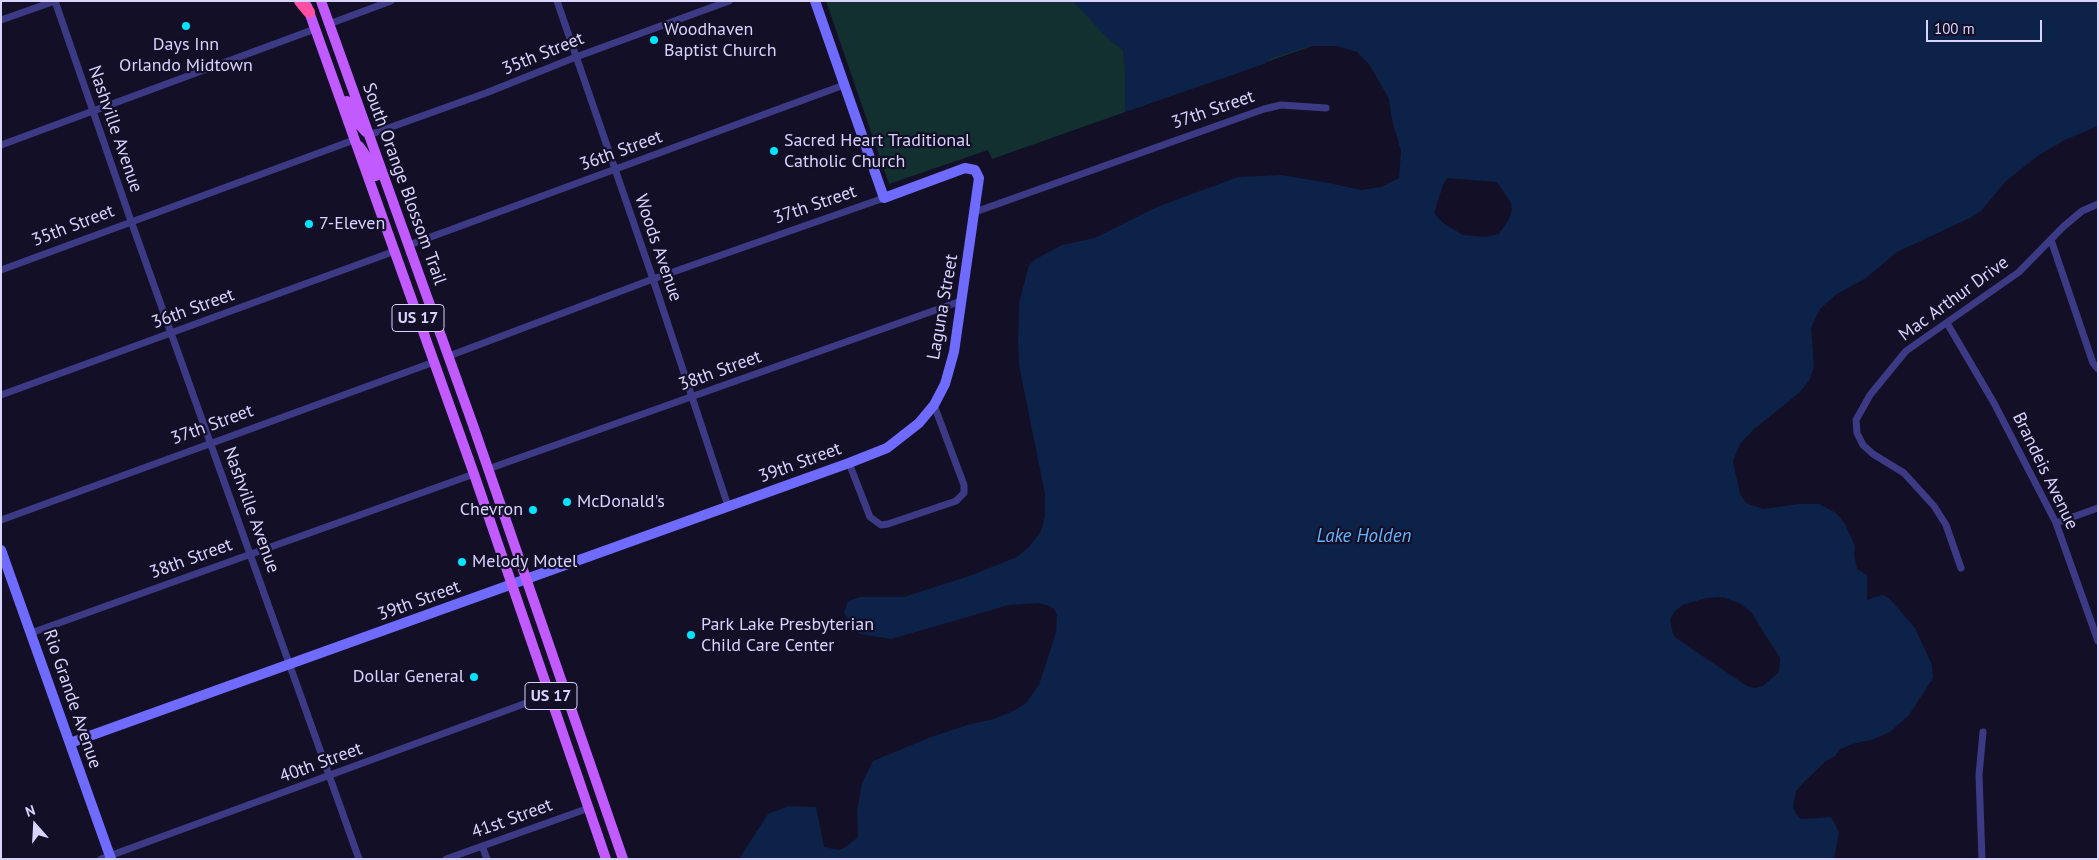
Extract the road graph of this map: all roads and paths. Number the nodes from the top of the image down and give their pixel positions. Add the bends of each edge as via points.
1 (55, 1) edge
2 (300, 1) edge
3 (321, 1) edge
4 (390, 1) edge
5 (557, 1) edge
6 (729, 1) edge
7 (815, 1) edge
8 (307, 7) edge
9 (1, 20) edge
10 (329, 24) junction
11 (315, 29) junction
12 (576, 57) junction
13 (844, 85) junction
14 (1326, 108) dead end
15 (93, 111) junction
16 (368, 135) junction
17 (354, 140) junction
18 (1, 145) edge
19 (616, 168) junction
20 (884, 198) junction
21 (2098, 204) edge
22 (975, 212) junction
23 (131, 221) junction
24 (402, 226) junction
25 (2051, 240) junction
26 (409, 246) junction
27 (394, 251) junction
28 (1, 270) edge
29 (653, 279) junction
30 (961, 301) junction
31 (1947, 323) junction
32 (172, 332) junction
33 (449, 356) junction
34 (434, 362) junction
35 (2096, 366) edge
36 (1, 395) edge
37 (692, 396) junction
38 (934, 405) junction
39 (211, 443) junction
40 (849, 463) junction
41 (488, 469) junction
42 (474, 474) junction
43 (728, 506) junction
44 (2098, 508) edge
45 (1, 520) edge
46 (2056, 523) junction
47 (1, 550) edge
48 (250, 553) junction
49 (1961, 568) dead end
50 (527, 579) junction
51 (512, 585) junction
52 (2094, 620) edge
53 (31, 633) junction
54 (2098, 640) edge
55 (290, 665) junction
56 (551, 694) junction
57 (1983, 732) dead end
58 (70, 743) junction
59 (329, 775) junction
60 (589, 808) junction
61 (612, 825) junction
62 (482, 846) junction
63 (107, 858) edge
64 (359, 859) edge
65 (446, 859) edge
66 (486, 859) edge
67 (606, 859) edge
68 (623, 859) edge
69 (1982, 859) edge

1 - 9 street
1 - 15 street, Nashville Avenue
2 - 8 highway
3 - 10 main road, South Orange Blossom Trail / US 17
4 - 10 street
5 - 12 street, Woods Avenue
6 - 12 street, 35th Street
7 - 13 street
8 - 11 main road, South Orange Blossom Trail / US 17
10 - 16 main road, South Orange Blossom Trail / US 17
11 - 15 street
11 - 16 main road via 329,52 354,119
11 - 17 main road, South Orange Blossom Trail / US 17
12 - 16 street, 35th Street
12 - 19 street, Woods Avenue
13 - 19 street, 36th Street
13 - 20 street
14 - 22 street, 37th Street via 1281,105 1264,109
15 - 18 street
15 - 23 street, Nashville Avenue
16 - 24 main road, South Orange Blossom Trail / US 17
17 - 23 street, 35th Street
17 - 24 main road via 369,160 388,209
17 - 27 main road, South Orange Blossom Trail / US 17
19 - 26 street, 36th Street
19 - 29 street, Woods Avenue
20 - 22 street, 37th Street via 958,170 970,169 978,173 979,178
20 - 29 street, 37th Street
21 - 25 street, Mac Arthur Drive via 2082,212
22 - 30 street, Laguna Street
23 - 28 street, 35th Street
23 - 32 street, Nashville Avenue
24 - 26 main road, South Orange Blossom Trail / US 17
25 - 31 street, Mac Arthur Drive via 2018,272
25 - 35 street
26 - 33 main road, South Orange Blossom Trail / US 17
27 - 32 street, 36th Street
27 - 34 main road, South Orange Blossom Trail / US 17
29 - 33 street, 37th Street
29 - 37 street, Woods Avenue
30 - 37 street, 38th Street
30 - 38 street, Laguna Street via 954,352 945,384
31 - 46 street, Brandeis Avenue via 1994,403
31 - 49 street, Mac Arthur Drive via 1906,351 1870,395 1856,420 1857,433 1863,445 1904,473 1934,506 1946,525
32 - 36 street, 36th Street
32 - 39 street, Nashville Avenue
33 - 41 main road, South Orange Blossom Trail / US 17
34 - 39 street, 37th Street
34 - 42 main road, South Orange Blossom Trail / US 17
37 - 41 street, 38th Street
37 - 43 street, Woods Avenue
38 - 40 street, 39th Street via 920,423 887,448
38 - 40 street via 964,485 964,493 956,501 881,525 870,517
39 - 45 street, 37th Street
39 - 48 street, Nashville Avenue
40 - 43 street, 39th Street
41 - 50 main road, South Orange Blossom Trail / US 17
42 - 48 street, 38th Street
42 - 51 main road, South Orange Blossom Trail / US 17
43 - 50 street, 39th Street
44 - 46 street
46 - 52 street, Brandeis Avenue
47 - 53 street, Rio Grande Avenue
48 - 53 street, 38th Street
48 - 55 street, Nashville Avenue
50 - 51 street, 39th Street
50 - 61 main road, South Orange Blossom Trail / US 17
51 - 55 street, 39th Street
51 - 56 main road, South Orange Blossom Trail / US 17
52 - 54 street, Brandeis Avenue
53 - 58 street, Rio Grande Avenue
55 - 58 street, 39th Street
55 - 59 street, Nashville Avenue
56 - 59 street, 40th Street
56 - 60 main road, South Orange Blossom Trail / US 17
57 - 69 street via 1979,775
58 - 63 street, Rio Grande Avenue
59 - 63 street, 40th Street
59 - 64 street, Nashville Avenue
60 - 61 main road via 603,814
60 - 62 street, 41st Street
60 - 67 main road, South Orange Blossom Trail / US 17
61 - 68 main road, South Orange Blossom Trail / US 17
62 - 65 street, 41st Street
62 - 66 street

